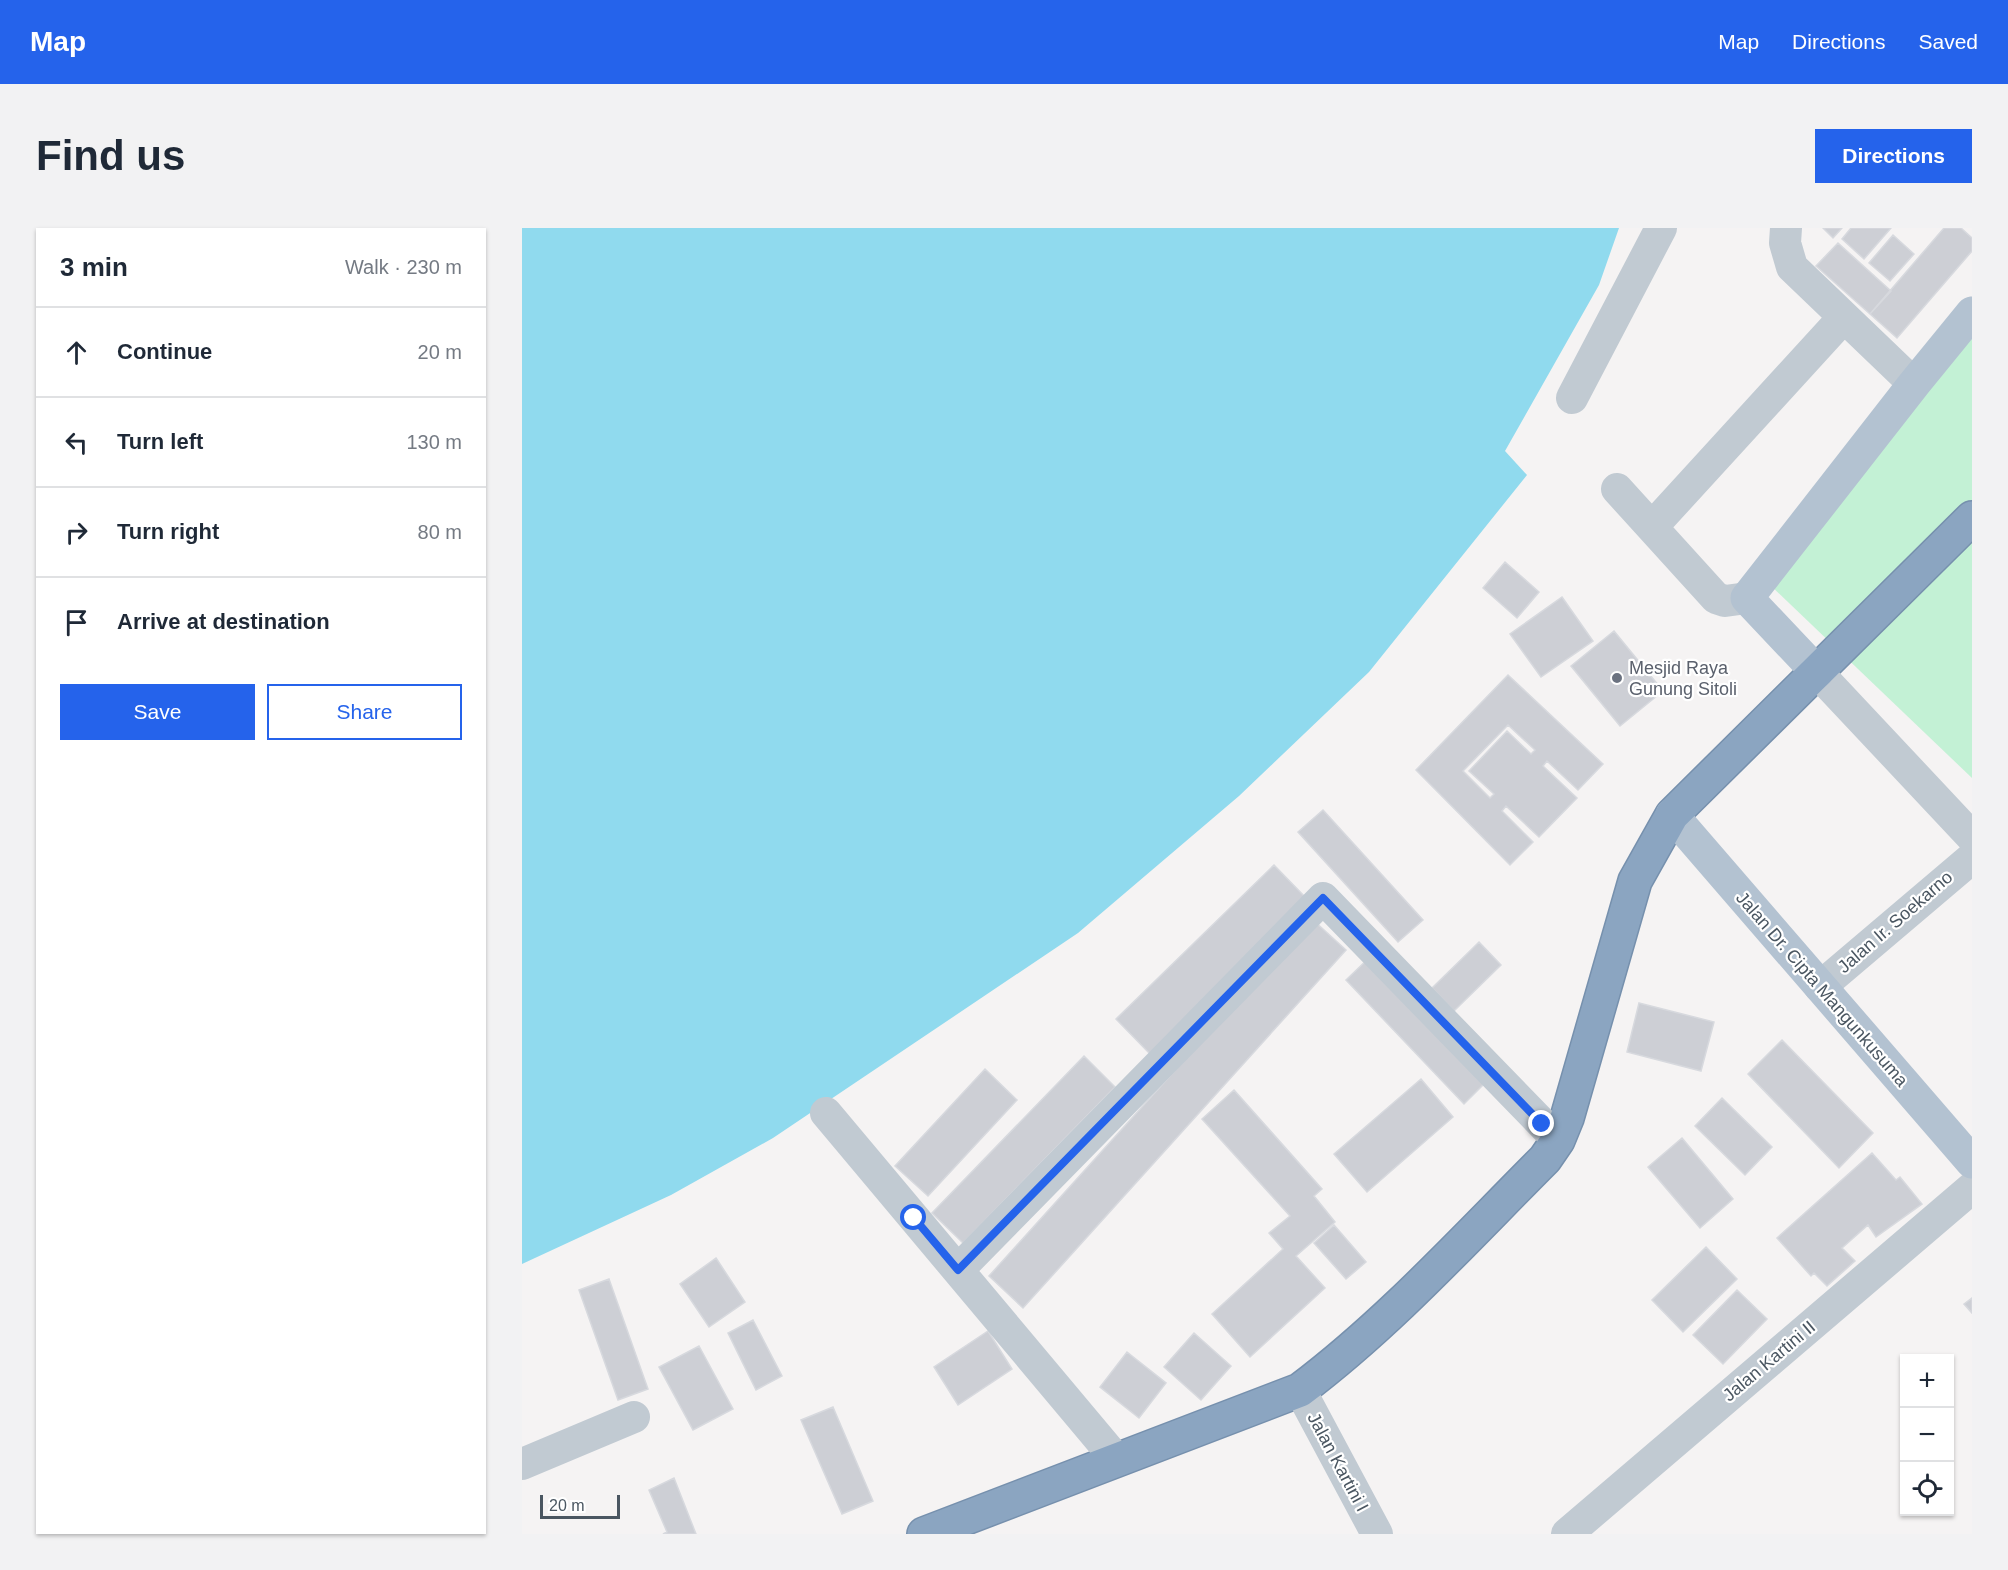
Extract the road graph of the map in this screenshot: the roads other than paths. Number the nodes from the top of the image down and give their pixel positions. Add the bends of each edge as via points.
1 (1660, 228) edge
2 (1786, 228) edge
3 (1972, 314) edge
4 (1844, 317) junction
5 (1914, 384) junction
6 (1572, 398) dead end
7 (1617, 489) dead end
8 (1972, 518) edge
9 (1652, 527) junction
10 (1747, 598) junction
11 (1817, 672) junction
12 (1672, 815) junction
13 (1972, 854) edge
14 (1820, 987) junction
15 (826, 1113) dead end
16 (1558, 1140) junction
17 (1972, 1162) edge
18 (1972, 1188) edge
19 (958, 1270) junction
20 (1300, 1390) junction
21 (634, 1417) dead end
22 (523, 1460) edge
23 (1117, 1460) junction
24 (924, 1534) edge
25 (1377, 1534) edge
26 (1567, 1534) edge

1 - 6 street
2 - 4 street via 1785,243 1792,267
3 - 5 main road
4 - 5 street
4 - 9 street
5 - 10 main road
7 - 9 street
8 - 11 highway
9 - 10 street via 1716,598
10 - 11 main road
11 - 12 highway
11 - 13 street
12 - 14 main road, Jalan Dr. Cipta Mangunkusuma
12 - 16 highway via 1635,881
13 - 14 street, Jalan Ir. Soekarno
14 - 17 main road, Jalan Dr. Cipta Mangunkusuma
15 - 19 street
16 - 19 street via 1323,898
16 - 20 highway via 1545,1159 1392,1311
18 - 26 street, Jalan Kartini II
19 - 23 street
20 - 23 highway
20 - 25 street, Jalan Kartini I
21 - 22 street
23 - 24 highway

